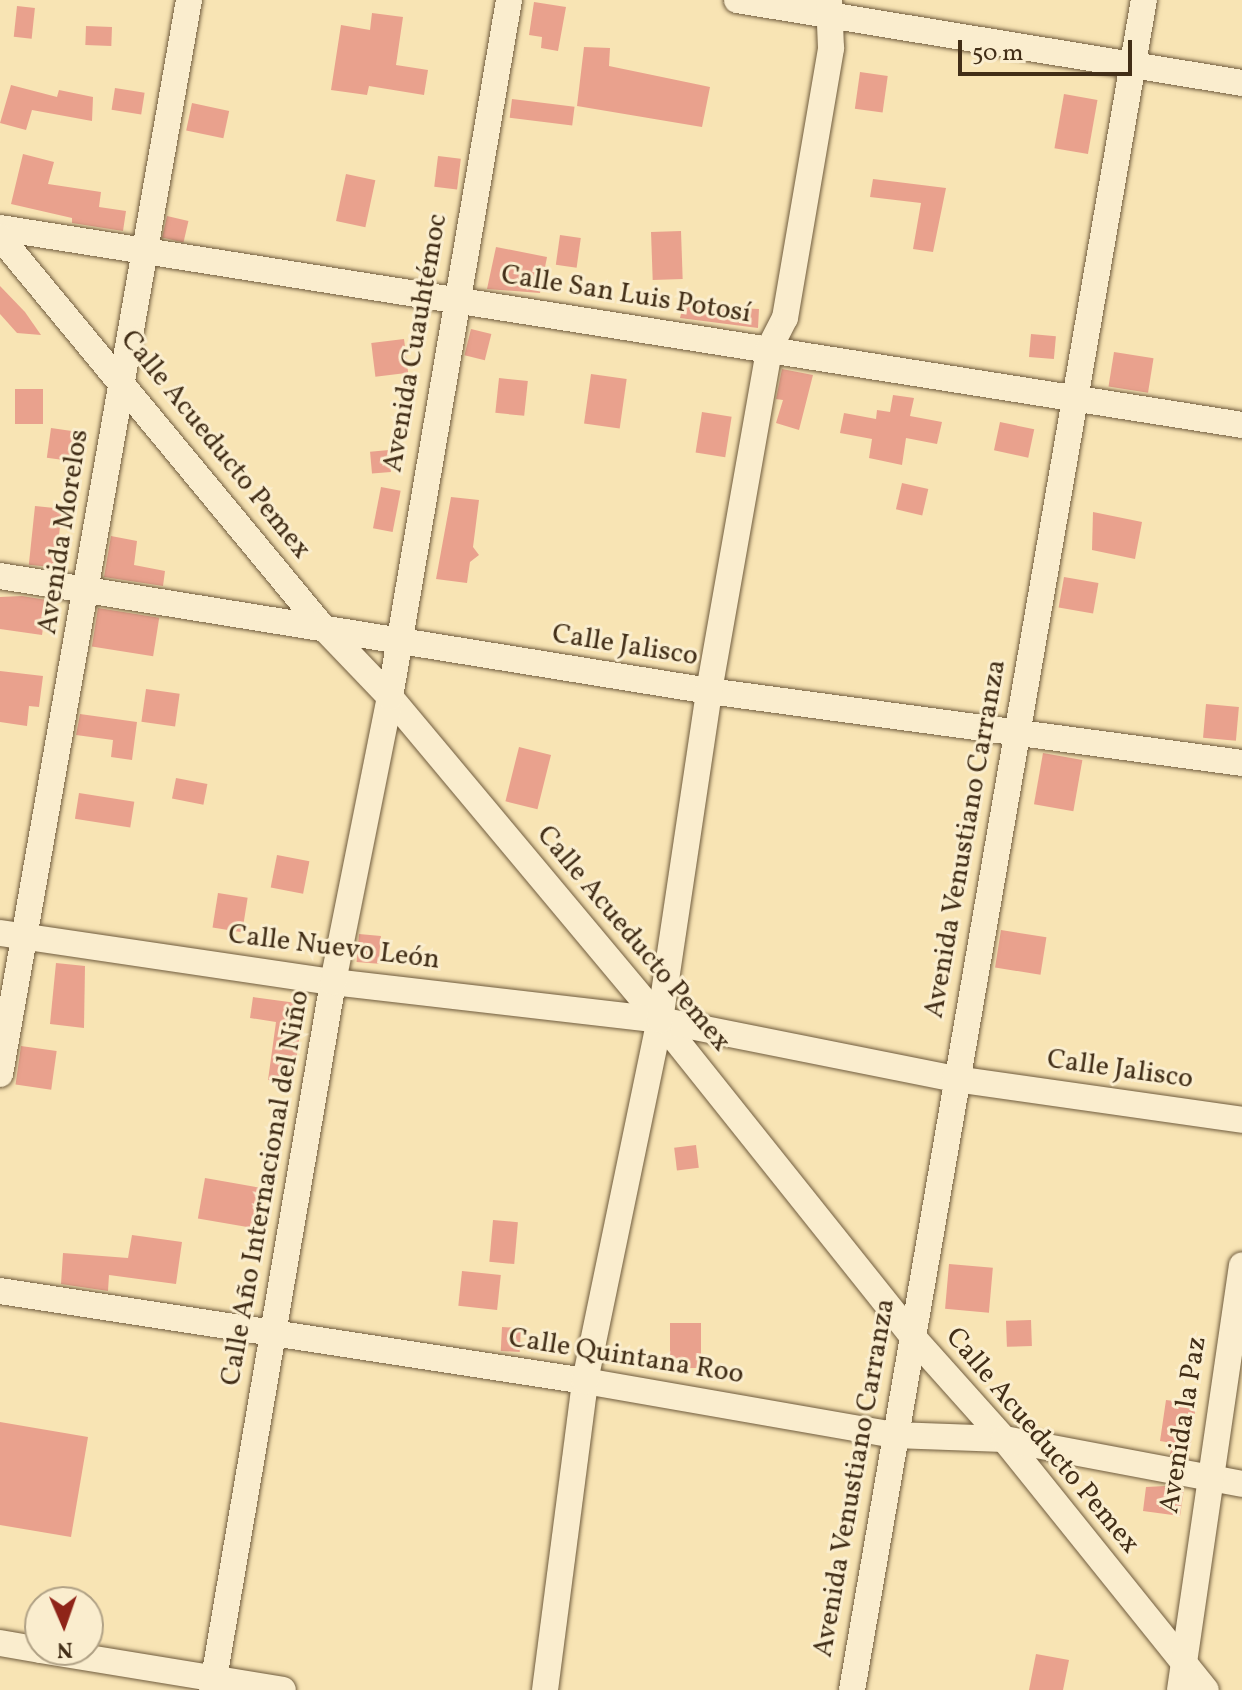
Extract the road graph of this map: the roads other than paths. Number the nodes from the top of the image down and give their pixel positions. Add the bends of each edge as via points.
1 (189, 0) edge
2 (509, 0) edge
3 (737, 0) edge
4 (1144, 0) edge
5 (828, 7) edge
6 (1133, 65) junction
7 (1242, 83) edge
8 (0, 228) edge
9 (0, 237) edge
10 (144, 248) junction
11 (455, 301) junction
12 (769, 349) junction
13 (120, 378) junction
14 (1076, 399) junction
15 (1242, 425) edge
16 (0, 576) edge
17 (89, 588) junction
18 (320, 624) junction
19 (399, 643) junction
20 (709, 691) junction
21 (390, 697) junction
22 (1018, 731) junction
23 (1242, 763) edge
24 (0, 933) edge
25 (27, 937) junction
26 (333, 982) junction
27 (660, 1020) junction
28 (0, 1074) edge
29 (955, 1079) junction
30 (1242, 1120) edge
31 (1242, 1265) edge
32 (0, 1291) edge
33 (273, 1336) junction
34 (912, 1336) junction
35 (585, 1381) junction
36 (894, 1435) junction
37 (1004, 1439) junction
38 (1207, 1478) junction
39 (1242, 1484) edge
40 (0, 1643) edge
41 (24, 1647) edge
42 (104, 1663) edge
43 (1184, 1664) junction
44 (212, 1685) edge
45 (283, 1690) edge
46 (545, 1690) edge
47 (852, 1690) edge
48 (1180, 1690) edge
49 (1206, 1690) edge

1 - 10 street, Avenida Morelos
2 - 11 street, Avenida Cuauhtémoc
3 - 5 street
4 - 6 street, Avenida Venustiano Carranza
5 - 6 street
5 - 12 street via 831,48 785,318
6 - 7 street
6 - 14 street, Avenida Venustiano Carranza
8 - 10 street, Calle San Luis Potosí
9 - 13 street, Calle Acueducto Pemex
10 - 11 street, Calle San Luis Potosí
10 - 13 street, Avenida Morelos
11 - 12 street, Calle San Luis Potosí
11 - 19 street, Avenida Cuauhtémoc
12 - 14 street, Calle San Luis Potosí
12 - 20 street
13 - 17 street, Avenida Morelos
13 - 18 street, Calle Acueducto Pemex
14 - 15 street, Calle San Luis Potosí
14 - 22 street, Avenida Venustiano Carranza
16 - 17 street, Calle Jalisco
17 - 18 street, Calle Jalisco
17 - 25 street, Avenida Morelos
18 - 19 street, Calle Jalisco
18 - 21 street, Calle Acueducto Pemex
19 - 20 street, Calle Jalisco
19 - 21 street, Avenida Cuauhtémoc
20 - 22 street, Calle Jalisco
20 - 27 street
21 - 26 street, Calle Año Internacional del Niño
21 - 27 street, Calle Acueducto Pemex
22 - 23 street, Calle Jalisco
22 - 29 street, Avenida Venustiano Carranza
24 - 25 street, Calle Nuevo León
25 - 26 street, Calle Nuevo León
25 - 28 street, Avenida Morelos
26 - 27 street, Calle Nuevo León
26 - 33 street, Calle Año Internacional del Niño
27 - 29 street, Calle Jalisco
27 - 34 street, Calle Acueducto Pemex
27 - 35 street
29 - 30 street, Calle Jalisco
29 - 34 street, Avenida Venustiano Carranza
31 - 38 street, Avenida la Paz
32 - 33 street, Calle Quintana Roo
33 - 35 street, Calle Quintana Roo
33 - 44 street, Calle Año Internacional del Niño
34 - 36 street, Avenida Venustiano Carranza
34 - 37 street, Calle Acueducto Pemex
35 - 36 street, Calle Quintana Roo
35 - 46 street
36 - 37 street, Calle Quintana Roo
36 - 47 street, Avenida Venustiano Carranza
37 - 38 street, Calle Quintana Roo
37 - 43 street, Calle Acueducto Pemex
38 - 39 street, Calle Quintana Roo
38 - 43 street, Avenida la Paz
40 - 41 street
42 - 44 street
43 - 48 street, Avenida la Paz
43 - 49 street, Calle Acueducto Pemex
44 - 45 street

